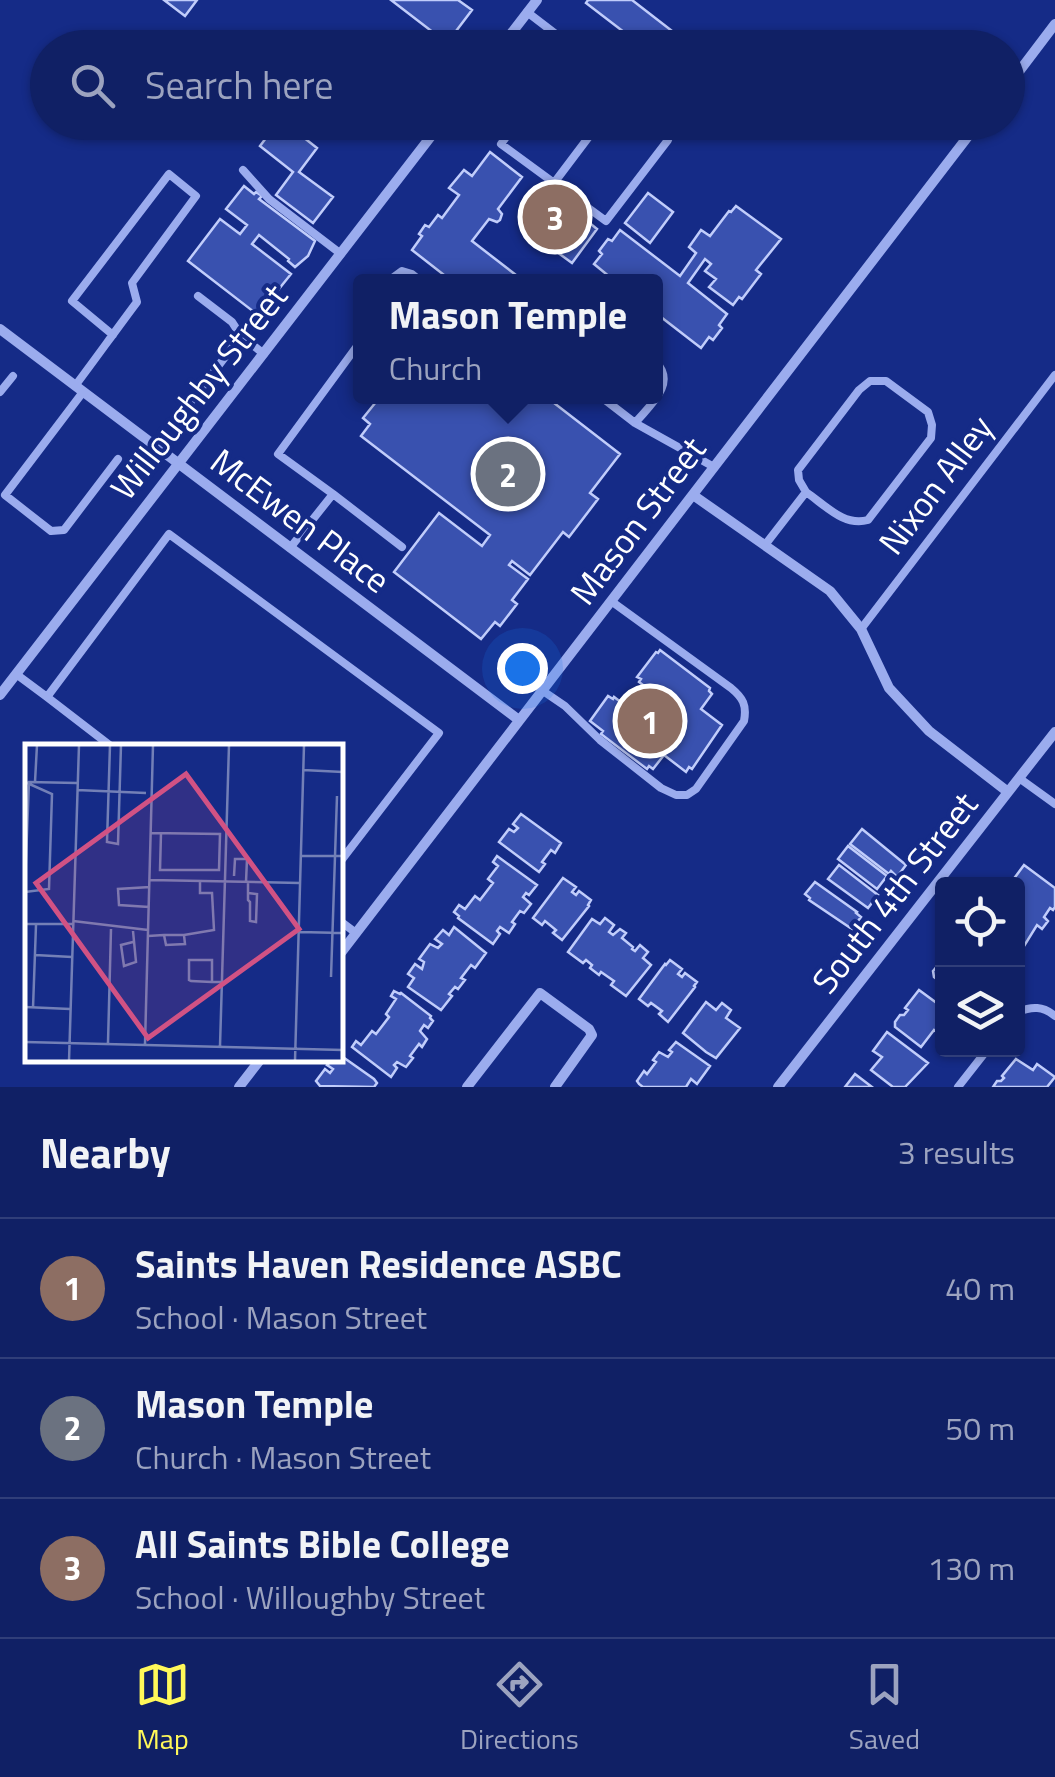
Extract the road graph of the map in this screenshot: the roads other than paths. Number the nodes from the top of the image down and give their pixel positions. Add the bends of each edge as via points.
1 (537, 0) edge
2 (528, 12) junction
3 (1055, 24) edge
4 (514, 30) edge
5 (551, 30) edge
6 (1025, 64) edge
7 (428, 140) edge
8 (504, 140) edge
9 (586, 140) edge
10 (668, 140) edge
11 (965, 140) edge
12 (243, 170) dead end
13 (554, 183) junction
14 (341, 254) junction
15 (198, 296) dead end
16 (0, 329) edge
17 (113, 334) junction
18 (241, 336) junction
19 (353, 352) edge
20 (264, 354) junction
21 (1055, 375) edge
22 (13, 376) dead end
23 (79, 389) junction
24 (0, 392) edge
25 (611, 404) edge
26 (650, 404) edge
27 (181, 415) dead end
28 (635, 422) junction
29 (118, 459) dead end
30 (178, 464) junction
31 (714, 467) junction
32 (806, 492) junction
33 (2, 494) edge
34 (333, 494) junction
35 (692, 494) junction
36 (765, 545) junction
37 (402, 547) dead end
38 (290, 548) junction
39 (611, 601) junction
40 (861, 629) junction
41 (16, 674) junction
42 (543, 691) junction
43 (0, 695) edge
44 (46, 698) junction
45 (519, 720) junction
46 (1053, 740) edge
47 (108, 744) edge
48 (1019, 778) junction
49 (1008, 792) junction
50 (1055, 804) edge
51 (342, 859) edge
52 (342, 922) edge
53 (356, 933) junction
54 (342, 951) edge
55 (1025, 1010) edge
56 (1055, 1016) edge
57 (981, 1057) edge
58 (258, 1062) edge
59 (239, 1087) edge
60 (468, 1087) edge
61 (555, 1087) edge
62 (778, 1087) edge
63 (958, 1087) edge

1 - 2 street
2 - 4 street
2 - 5 lane
3 - 6 street
7 - 14 street, Willoughby Street
8 - 13 lane via 501,144
9 - 13 lane
10 - 13 lane via 606,221
11 - 31 street, Mason Street
12 - 14 lane via 269,199
14 - 20 street, Willoughby Street
15 - 18 lane
16 - 23 street, McEwen Place
17 - 17 lane via 72,301 169,174 196,196 132,283 137,302
17 - 23 lane
18 - 20 lane
18 - 27 lane
19 - 34 lane via 278,454
20 - 30 street, Willoughby Street
21 - 40 lane, Nixon Alley
22 - 24 lane
23 - 30 street, McEwen Place
23 - 33 lane
25 - 28 lane
26 - 28 lane
28 - 31 lane
29 - 33 lane via 58,532
30 - 38 street, McEwen Place
30 - 41 street, Willoughby Street
31 - 35 street, Mason Street
32 - 32 lane via 798,470 870,382 886,381 928,412 931,438 868,520 848,522
32 - 36 lane
34 - 37 lane
34 - 38 lane
35 - 36 street
35 - 39 street, Mason Street
36 - 40 street via 830,591
38 - 45 street, McEwen Place
39 - 42 street, Mason Street
39 - 42 lane via 731,688 746,708 744,721 696,789 676,796 662,788
40 - 49 street via 889,688 929,731
41 - 43 street, Willoughby Street
41 - 44 lane
42 - 45 street, Mason Street
44 - 47 lane
44 - 51 lane via 169,534 439,732
45 - 53 street, Mason Street
46 - 48 street, South 4th Street
48 - 49 street, South 4th Street
48 - 50 lane
49 - 62 street, South 4th Street
52 - 53 lane
53 - 54 street, Mason Street
55 - 56 lane via 1046,1008
57 - 63 lane
58 - 59 street
60 - 61 street via 540,993 592,1035

